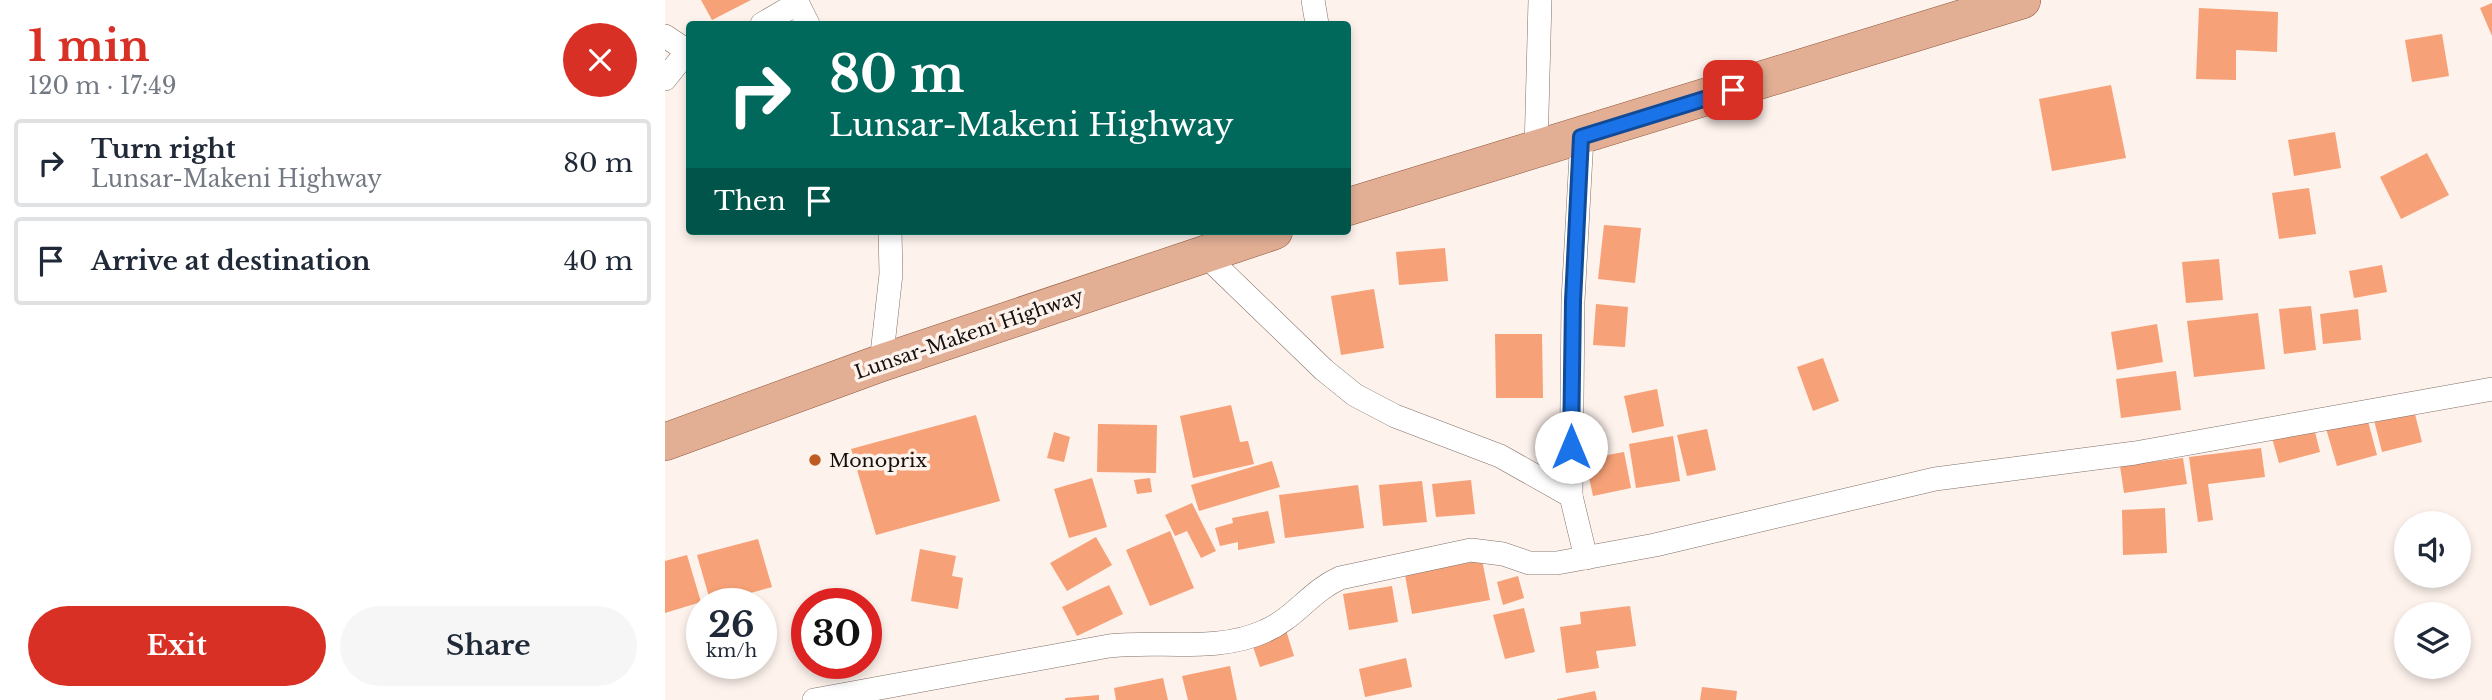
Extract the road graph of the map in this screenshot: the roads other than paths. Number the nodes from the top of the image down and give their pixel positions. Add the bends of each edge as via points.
1 (1313, 0) edge
2 (1540, 0) edge
3 (2022, 0) edge
4 (797, 1) edge
5 (767, 21) edge
6 (807, 21) edge
7 (1316, 21) edge
8 (665, 36) edge
9 (686, 49) edge
10 (686, 53) edge
11 (665, 79) edge
12 (1581, 137) junction
13 (1536, 150) junction
14 (1351, 206) edge
15 (890, 235) edge
16 (1262, 235) edge
17 (1204, 254) junction
18 (881, 363) junction
19 (2492, 388) edge
20 (665, 442) edge
21 (1571, 496) junction
22 (1587, 558) junction
23 (920, 690) edge
24 (814, 700) edge

1 - 7 street
2 - 13 street
3 - 12 main road
4 - 5 street
4 - 6 street
8 - 9 street
10 - 11 street
12 - 13 main road
12 - 21 street
13 - 14 main road
15 - 18 street via 891,274
16 - 17 main road, Lunsar-Makeni Highway
17 - 18 main road, Lunsar-Makeni Highway
17 - 21 street via 1355,395 1395,416 1500,456
18 - 20 main road, Lunsar-Makeni Highway
19 - 22 street via 2135,453 1935,479
21 - 22 street
22 - 23 street via 1529,564 1503,554 1471,550 1340,578 1322,586 1290,618 1263,632 1228,641 1143,642
23 - 24 street

